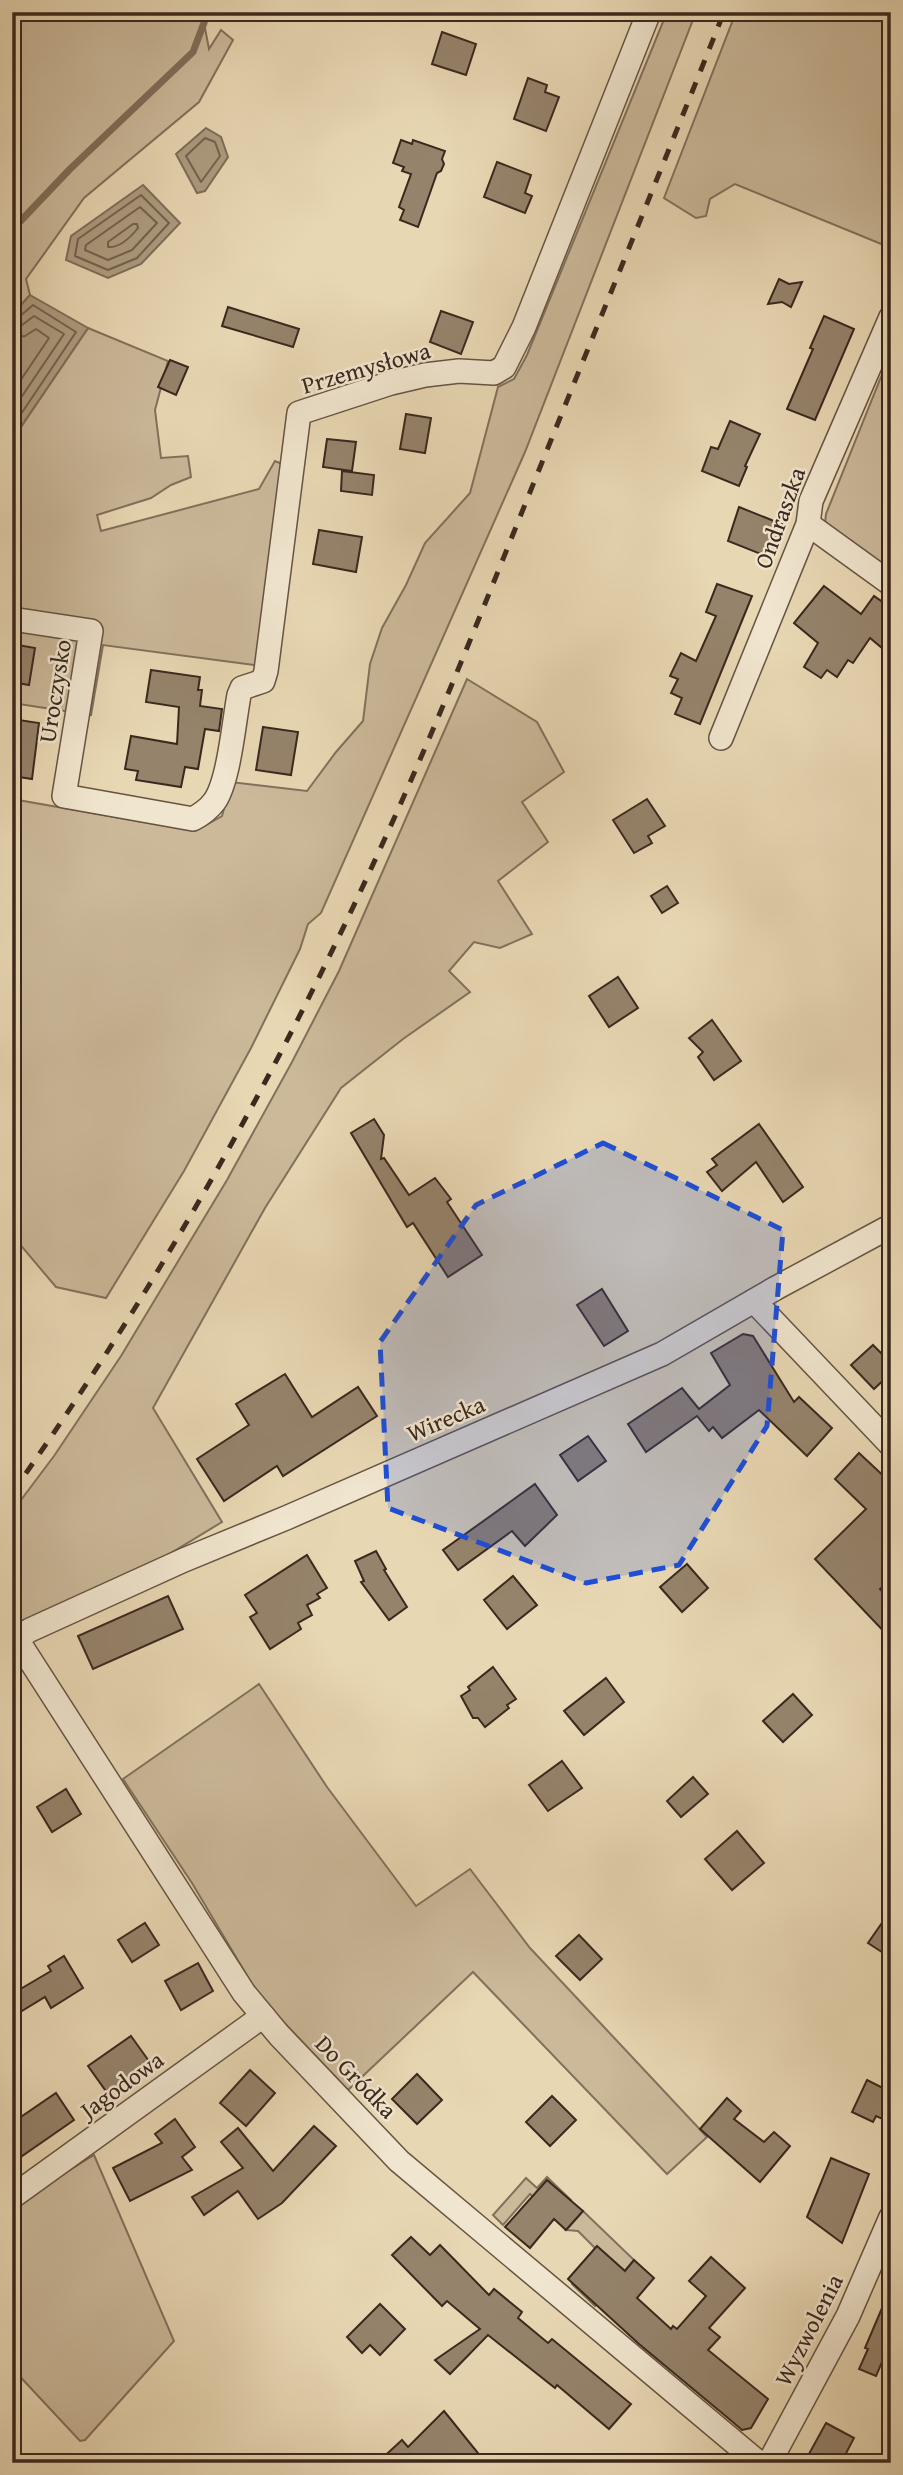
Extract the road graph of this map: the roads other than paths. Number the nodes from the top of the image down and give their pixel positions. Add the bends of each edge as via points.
1 (649, 12) edge
2 (891, 317) edge
3 (808, 524) junction
4 (891, 584) edge
5 (12, 619) edge
6 (721, 738) dead end
7 (64, 796) joint
8 (891, 1226) edge
9 (754, 1301) junction
10 (891, 1445) edge
11 (14, 1639) edge
12 (263, 2015) junction
13 (12, 2197) edge
14 (891, 2217) edge
15 (758, 2463) edge
16 (769, 2463) edge

1 - 7 street, Przemysłowa via 504,367 494,373 459,371 412,378 299,413 266,671 263,681 242,688 239,695 217,799 193,819
2 - 3 street, Ondraszka via 811,501
3 - 4 street
3 - 6 street, Ondraszka
5 - 7 street, Uroczysko via 91,631
8 - 9 street, Wirecka
9 - 10 street
9 - 11 street, Wirecka via 662,1353 184,1560
11 - 12 street, Do Gródka via 244,1993
12 - 13 street, Jagodowa
12 - 15 street, Do Gródka via 400,2161
14 - 16 street, Wyzwolenia via 848,2316

